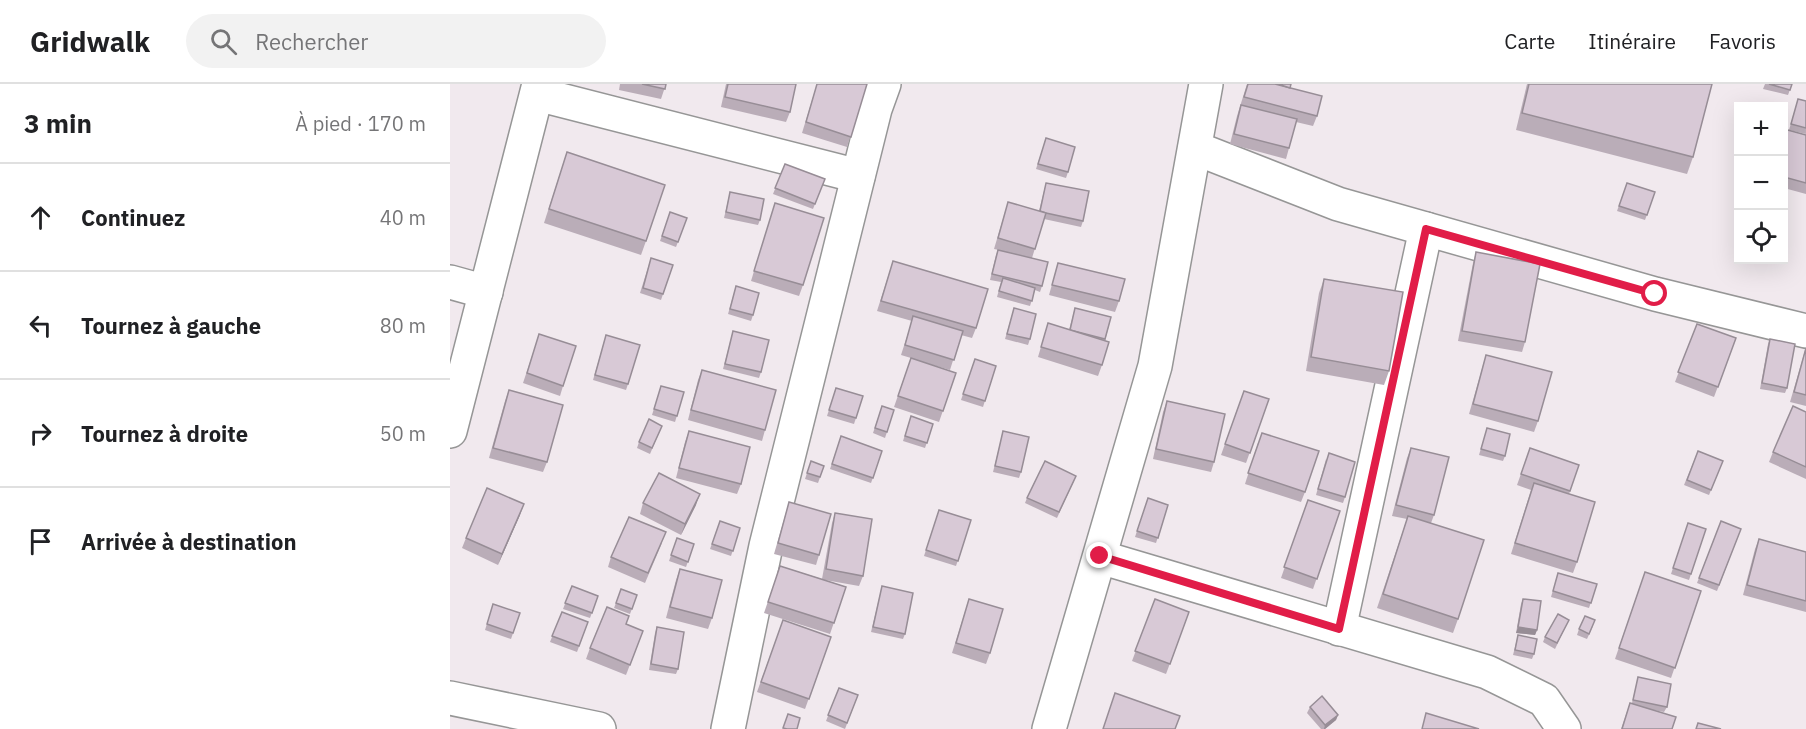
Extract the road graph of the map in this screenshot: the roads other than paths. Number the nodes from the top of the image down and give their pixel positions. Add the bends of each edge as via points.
1 (884, 84) edge
2 (1206, 84) edge
3 (538, 89) edge
4 (1195, 148) junction
5 (858, 176) junction
6 (1426, 229) junction
7 (450, 282) edge
8 (486, 292) junction
9 (1806, 332) edge
10 (450, 431) edge
11 (1100, 556) junction
12 (1339, 629) junction
13 (450, 698) edge
14 (599, 729) edge
15 (728, 729) edge
16 (1049, 729) edge
17 (1564, 729) edge

1 - 5 street
2 - 4 street
3 - 5 street
3 - 8 street
4 - 6 street via 1338,204
4 - 11 street via 1155,366
5 - 15 street via 766,546
6 - 9 street
6 - 12 street
7 - 8 street
8 - 10 street
11 - 12 street
11 - 16 street
12 - 17 street via 1487,672 1544,700
13 - 14 street

